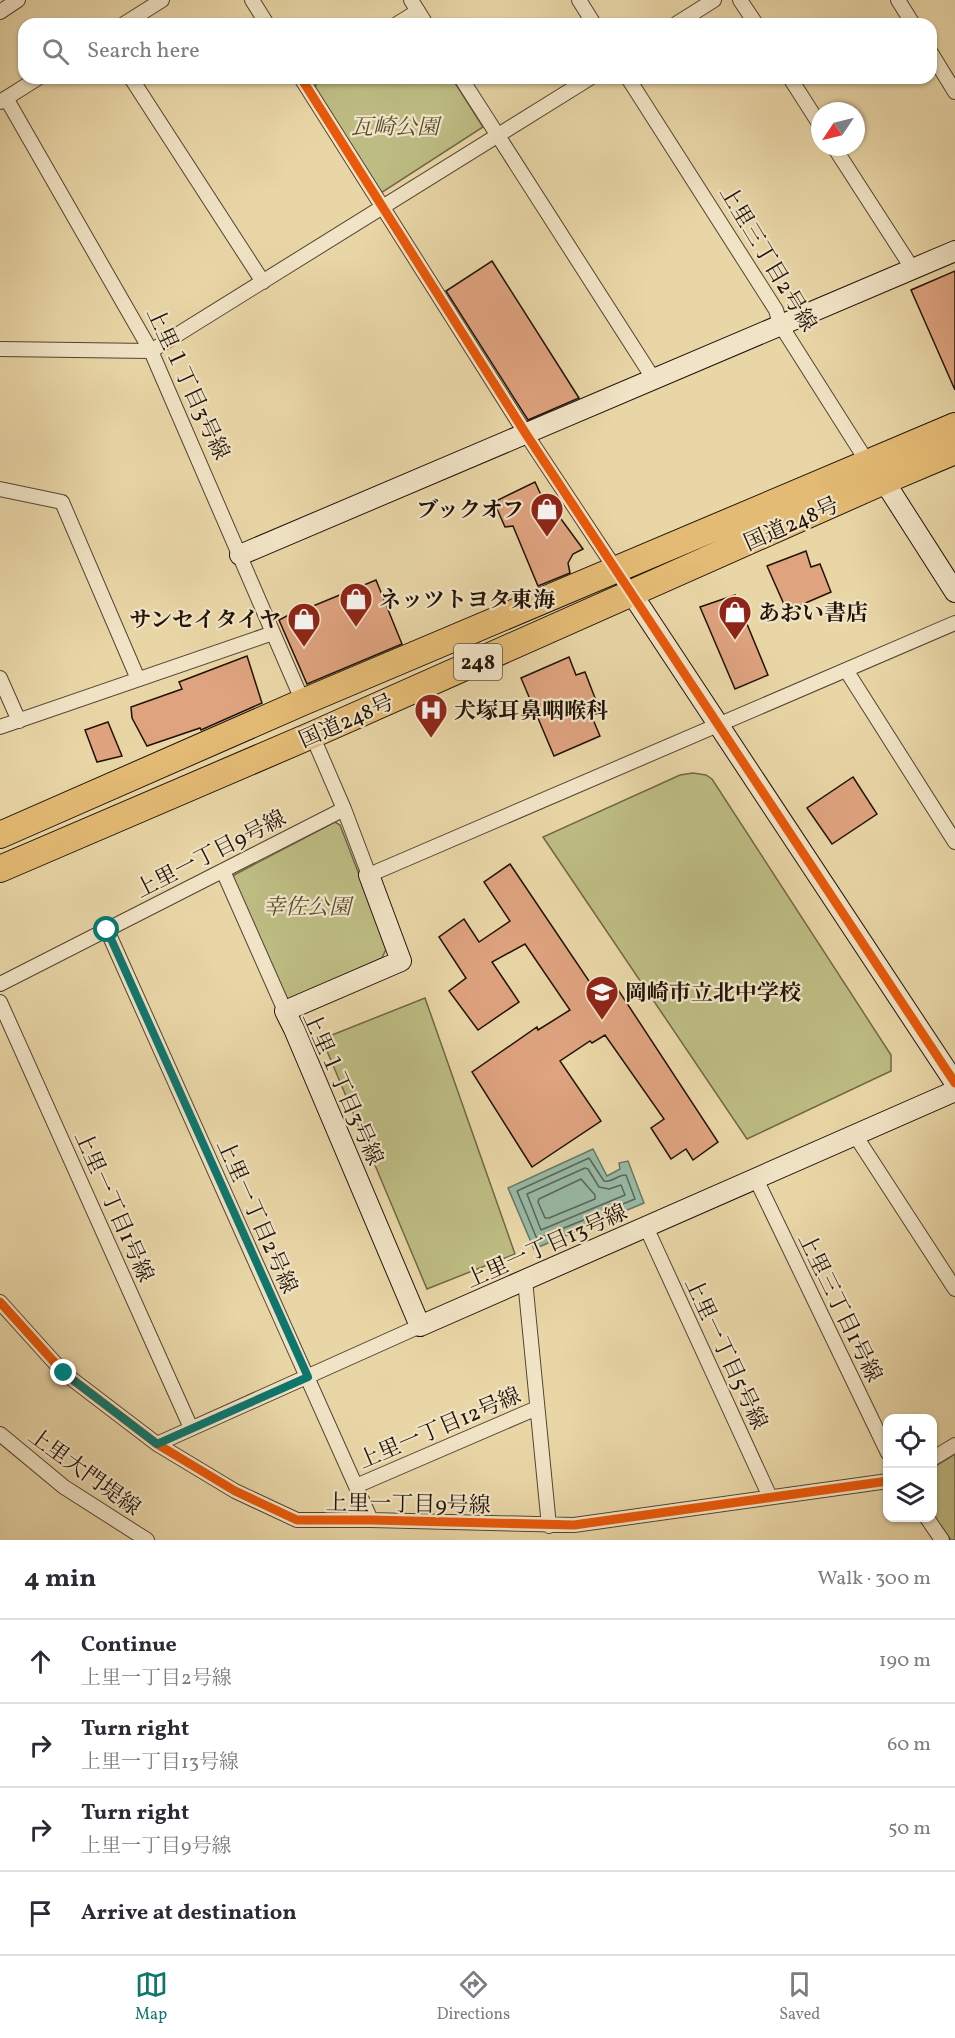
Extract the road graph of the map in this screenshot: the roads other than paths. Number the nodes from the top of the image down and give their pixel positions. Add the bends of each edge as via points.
1 (18, 0) edge
2 (162, 0) edge
3 (252, 0) edge
4 (579, 0) edge
5 (714, 0) edge
6 (740, 0) edge
7 (898, 0) edge
8 (414, 5) edge
9 (0, 12) edge
10 (134, 18) edge
11 (263, 18) edge
12 (402, 18) edge
13 (422, 18) edge
14 (590, 18) edge
15 (685, 18) edge
16 (752, 18) edge
17 (909, 18) edge
18 (937, 63) edge
19 (28, 84) edge
20 (135, 84) edge
21 (308, 84) edge
22 (465, 84) edge
23 (580, 84) edge
24 (632, 84) edge
25 (794, 84) edge
26 (955, 92) edge
27 (3, 100) edge
28 (811, 111) edge
29 (497, 135) junction
30 (840, 156) edge
31 (382, 207) junction
32 (955, 251) edge
33 (912, 268) junction
34 (263, 282) junction
35 (780, 324) junction
36 (0, 349) edge
37 (151, 351) junction
38 (653, 378) junction
39 (955, 426) edge
40 (526, 434) junction
41 (955, 451) edge
42 (876, 472) junction
43 (0, 489) edge
44 (240, 555) junction
45 (615, 571) junction
46 (955, 592) edge
47 (632, 594) junction
48 (955, 623) edge
49 (273, 633) junction
50 (846, 670) junction
51 (0, 678) edge
52 (138, 679) junction
53 (303, 702) junction
54 (19, 721) junction
55 (717, 725) junction
56 (0, 727) edge
57 (312, 735) junction
58 (344, 809) junction
59 (0, 835) edge
60 (955, 842) edge
61 (0, 868) edge
62 (223, 871) junction
63 (369, 875) junction
64 (107, 930) junction
65 (0, 984) edge
66 (0, 1002) edge
67 (285, 1011) junction
68 (955, 1083) edge
69 (955, 1091) edge
70 (855, 1135) junction
71 (756, 1179) junction
72 (646, 1227) junction
73 (525, 1280) junction
74 (955, 1289) edge
75 (0, 1302) edge
76 (420, 1326) junction
77 (308, 1377) junction
78 (537, 1408) junction
79 (191, 1428) junction
80 (0, 1434) edge
81 (883, 1443) edge
82 (157, 1444) junction
83 (955, 1445) edge
84 (937, 1456) edge
85 (883, 1482) edge
86 (356, 1486) junction
87 (770, 1497) junction
88 (371, 1520) junction
89 (930, 1522) edge
90 (549, 1526) junction
91 (147, 1540) edge
92 (942, 1540) edge

1 - 9 street
2 - 10 street
3 - 11 street
4 - 14 street
5 - 15 street
6 - 16 street
7 - 17 street
8 - 12 street
8 - 13 street
18 - 26 street
19 - 27 street
20 - 34 street
21 - 31 street
22 - 29 street
23 - 29 street
24 - 35 street, 上里三丁目2号線 via 770,300
25 - 28 street
27 - 37 street, 上里１丁目3号線
29 - 31 street
29 - 38 street
30 - 33 street
31 - 34 street
31 - 40 street
32 - 33 street
33 - 35 street
34 - 37 street
35 - 38 street
35 - 42 street, 上里三丁目2号線
36 - 37 street
37 - 44 street, 上里１丁目3号線
38 - 40 street
39 - 42 highway, 国道248号 / 248
40 - 44 street
40 - 45 street
41 - 42 highway, 国道248号 / 248
42 - 45 highway, 国道248号 / 248
42 - 46 street, 上里三丁目2号線
42 - 47 highway, 国道248号 / 248
43 - 52 street via 62,502
44 - 49 street, 上里１丁目3号線
45 - 47 street
45 - 53 highway, 国道248号 / 248
47 - 55 street
47 - 57 highway, 国道248号 / 248
48 - 50 street
49 - 52 street
49 - 53 street, 上里１丁目3号線
50 - 55 street
50 - 60 street
51 - 54 street
52 - 54 street
53 - 59 highway, 国道248号 / 248
54 - 56 street
55 - 63 street
55 - 68 street
57 - 58 street, 上里１丁目3号線
57 - 61 highway, 国道248号 / 248
58 - 62 street, 上里一丁目9号線
58 - 63 street, 上里１丁目3号線
62 - 64 street, 上里一丁目9号線
62 - 67 street
63 - 67 street, 上里１丁目3号線 via 401,961
64 - 65 street, 上里一丁目9号線
64 - 77 street, 上里一丁目2号線
66 - 79 street, 上里一丁目1号線
67 - 76 street, 上里１丁目3号線
69 - 70 street, 上里一丁目13号線
70 - 71 street, 上里一丁目13号線
70 - 74 street
71 - 72 street, 上里一丁目13号線
71 - 81 street, 上里三丁目1号線
72 - 73 street, 上里一丁目13号線
72 - 87 street, 上里一丁目5号線
73 - 76 street, 上里一丁目13号線
73 - 78 street
75 - 82 street, 上里一丁目9号線 via 64,1373
76 - 77 street, 上里一丁目13号線
77 - 79 street, 上里一丁目13号線
77 - 86 street, 上里一丁目2号線
78 - 86 street, 上里一丁目12号線
78 - 90 street
79 - 82 street, 上里一丁目13号線
80 - 91 street, 上里大門堤線 via 64,1487
82 - 88 street, 上里一丁目9号線 via 235,1491 297,1520
83 - 84 street
85 - 87 street, 上里一丁目9号線
86 - 88 street, 上里一丁目2号線
87 - 90 street, 上里一丁目9号線
88 - 90 street, 上里一丁目9号線
89 - 92 street

